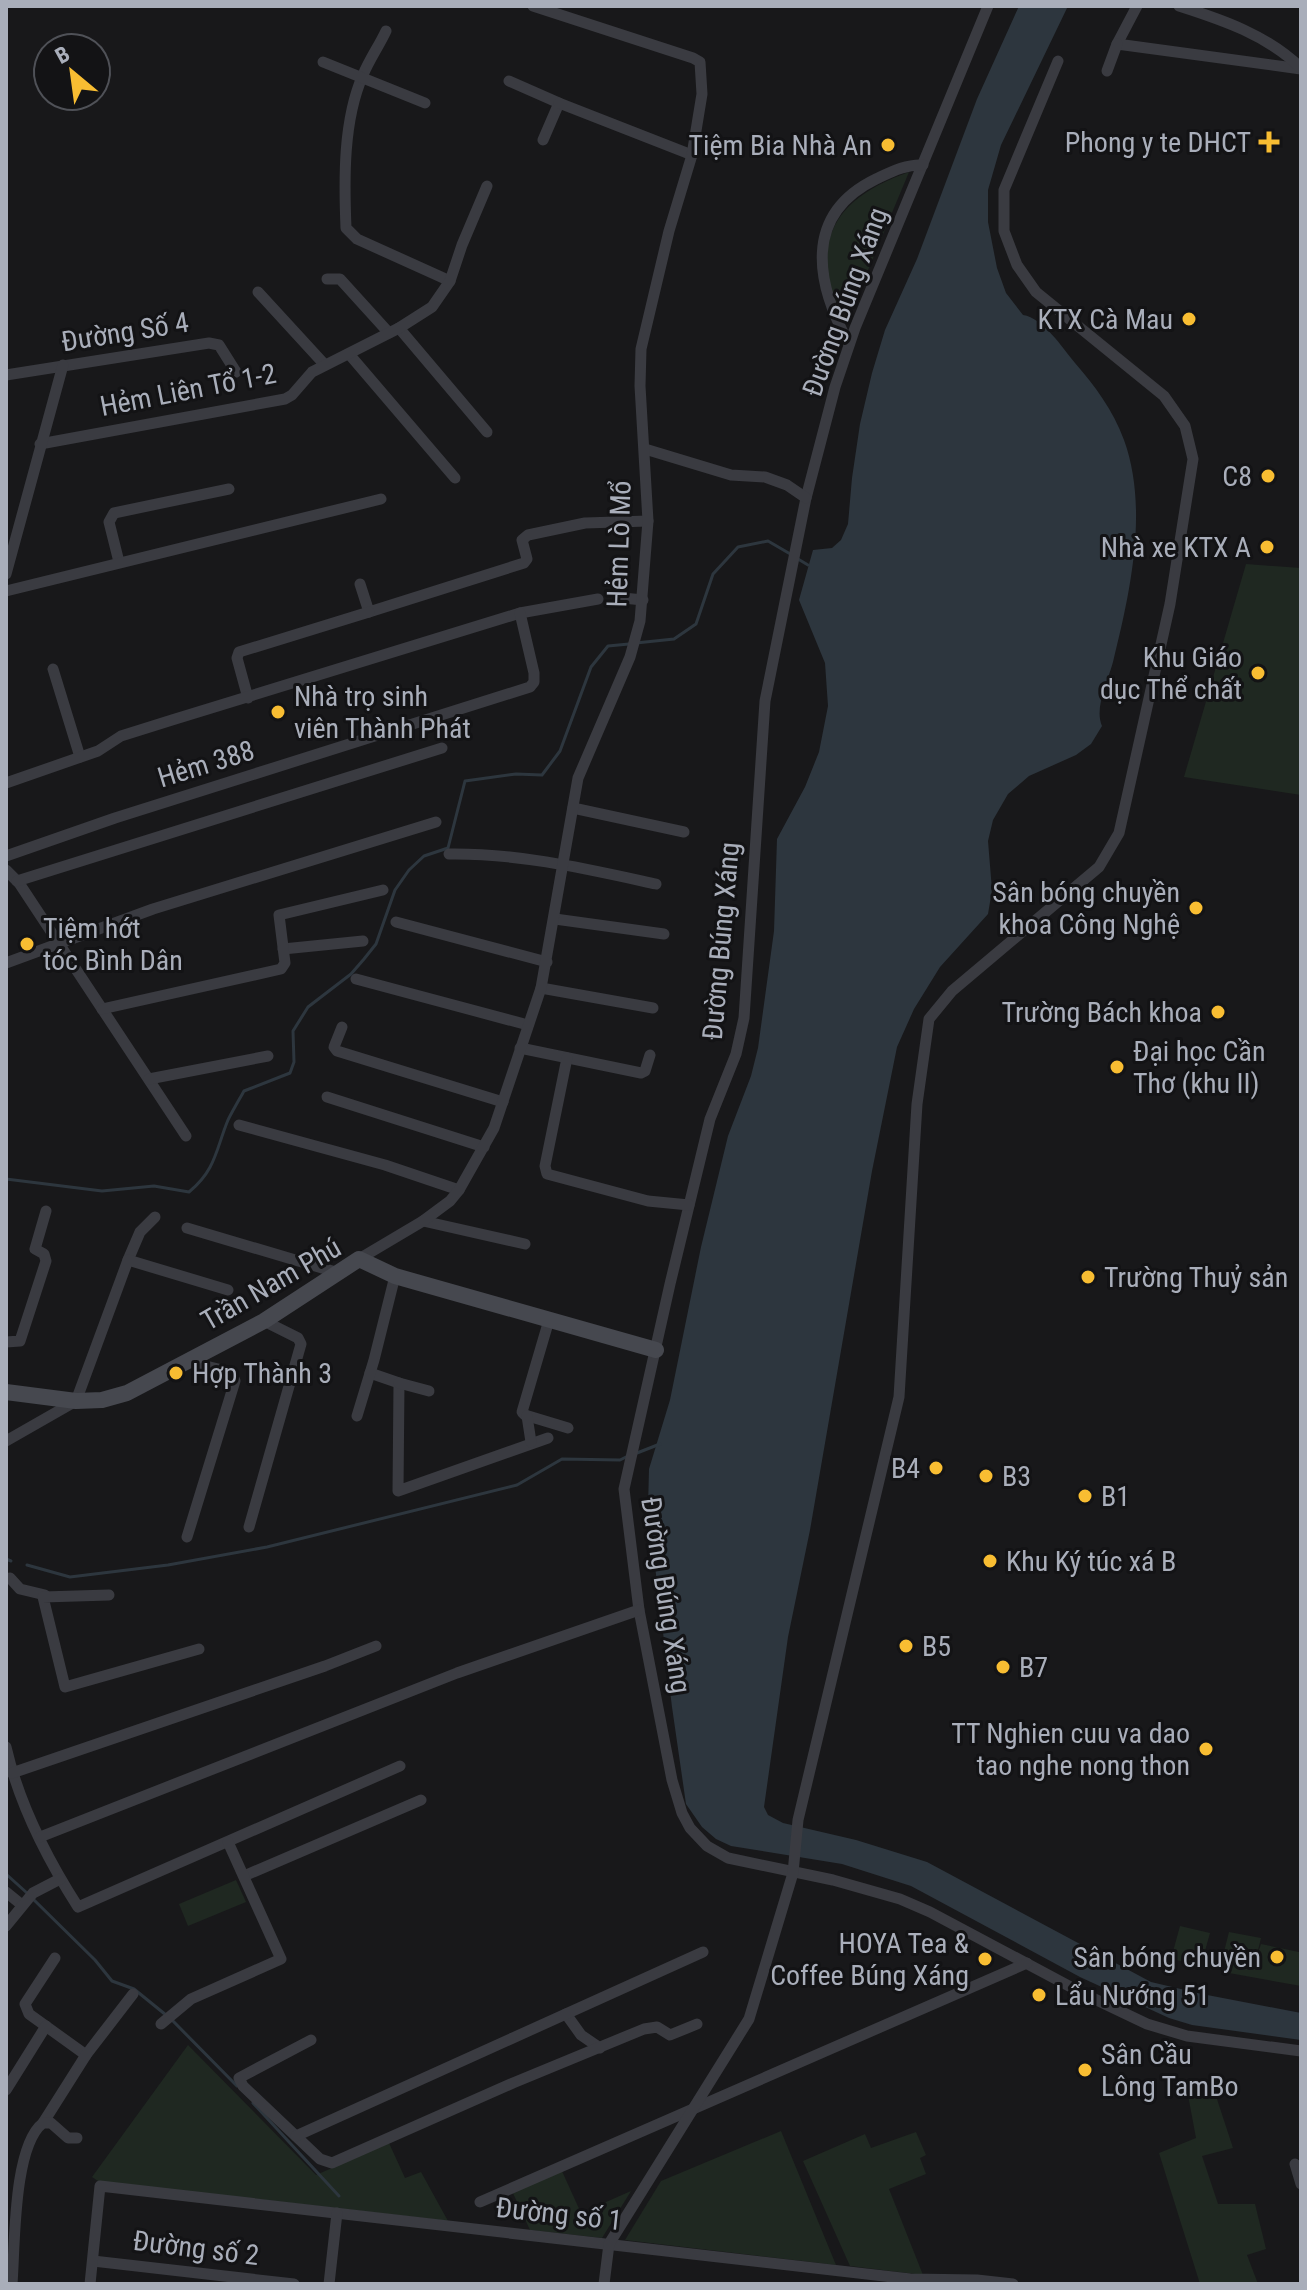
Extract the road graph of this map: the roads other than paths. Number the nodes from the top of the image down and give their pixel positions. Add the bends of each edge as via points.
1 (533, 6) edge
2 (988, 6) edge
3 (1137, 6) edge
4 (1179, 6) edge
5 (386, 31) dead end
6 (1117, 44) junction
7 (1058, 61) dead end
8 (323, 62) dead end
9 (1301, 69) edge
10 (1107, 71) dead end
11 (362, 77) junction
12 (509, 81) dead end
13 (425, 103) dead end
14 (559, 103) junction
15 (543, 140) dead end
16 (692, 155) junction
17 (923, 165) junction
18 (487, 186) dead end
19 (327, 279) dead end
20 (450, 281) junction
21 (258, 292) dead end
22 (394, 331) junction
23 (849, 344) junction
24 (349, 354) junction
25 (63, 365) junction
26 (325, 365) junction
27 (236, 372) dead end
28 (6, 375) edge
29 (487, 432) dead end
30 (40, 444) junction
31 (645, 449) junction
32 (455, 478) dead end
33 (229, 489) dead end
34 (806, 498) junction
35 (381, 499) dead end
36 (648, 521) junction
37 (119, 562) junction
38 (6, 574) edge
39 (360, 584) dead end
40 (6, 591) edge
41 (623, 598) dead end
42 (598, 599) dead end
43 (643, 600) junction
44 (369, 612) junction
45 (520, 613) junction
46 (53, 669) dead end
47 (248, 698) junction
48 (442, 748) dead end
49 (80, 757) junction
50 (6, 783) edge
51 (573, 808) junction
52 (436, 822) dead end
53 (684, 832) dead end
54 (449, 854) dead end
55 (6, 856) edge
56 (562, 863) junction
57 (6, 870) edge
58 (17, 881) junction
59 (656, 884) dead end
60 (383, 890) dead end
61 (555, 919) junction
62 (396, 922) dead end
63 (664, 934) dead end
64 (363, 941) dead end
65 (58, 945) junction
66 (283, 949) junction
67 (547, 962) junction
68 (6, 963) edge
69 (356, 979) dead end
70 (541, 988) junction
71 (653, 1008) dead end
72 (102, 1009) junction
73 (528, 1025) junction
74 (342, 1027) dead end
75 (520, 1048) junction
76 (650, 1055) dead end
77 (268, 1056) dead end
78 (567, 1058) junction
79 (149, 1079) junction
80 (327, 1097) dead end
81 (503, 1102) junction
82 (239, 1125) dead end
83 (186, 1136) dead end
84 (484, 1147) junction
85 (459, 1190) junction
86 (689, 1205) junction
87 (46, 1211) dead end
88 (155, 1217) dead end
89 (423, 1221) junction
90 (187, 1228) dead end
91 (525, 1244) dead end
92 (359, 1259) junction
93 (128, 1260) junction
94 (339, 1273) junction
95 (395, 1276) junction
96 (228, 1290) dead end
97 (549, 1320) junction
98 (264, 1321) junction
99 (6, 1342) edge
100 (656, 1350) junction
101 (189, 1362) junction
102 (370, 1373) junction
103 (399, 1383) junction
104 (429, 1391) dead end
105 (6, 1392) edge
106 (76, 1401) junction
107 (357, 1416) dead end
108 (527, 1416) junction
109 (568, 1428) dead end
110 (548, 1438) dead end
111 (6, 1441) edge
112 (531, 1442) junction
113 (249, 1527) dead end
114 (187, 1537) dead end
115 (10, 1578) dead end
116 (45, 1595) junction
117 (109, 1595) dead end
118 (639, 1610) junction
119 (376, 1646) dead end
120 (199, 1649) dead end
121 (6, 1747) edge
122 (400, 1766) dead end
123 (12, 1773) junction
124 (421, 1800) dead end
125 (40, 1837) junction
126 (228, 1842) junction
127 (793, 1868) junction
128 (244, 1876) junction
129 (60, 1879) junction
130 (6, 1892) edge
131 (26, 1901) junction
132 (6, 1926) edge
133 (703, 1952) dead end
134 (55, 1958) dead end
135 (1027, 1963) junction
136 (133, 1994) dead end
137 (566, 2014) junction
138 (161, 2024) dead end
139 (697, 2024) dead end
140 (46, 2026) junction
141 (311, 2040) dead end
142 (600, 2048) junction
143 (1301, 2051) edge
144 (86, 2055) junction
145 (6, 2090) edge
146 (693, 2109) junction
147 (43, 2123) junction
148 (296, 2136) junction
149 (77, 2138) dead end
150 (1295, 2164) dead end
151 (1301, 2184) edge
152 (480, 2202) dead end
153 (337, 2213) junction
154 (609, 2244) junction
155 (93, 2261) junction
156 (873, 2275) junction
157 (907, 2281) edge
158 (12, 2284) edge
159 (90, 2284) edge
160 (294, 2284) edge
161 (329, 2284) edge
162 (604, 2284) edge
163 (864, 2284) edge
164 (1013, 2284) edge

1 - 16 street, Hẻm Lò Mổ via 700,62 702,94
2 - 17 street, Đường Búng Xáng
3 - 6 street
4 - 9 street via 1261,38
5 - 11 street
6 - 9 street
6 - 10 street
7 - 127 street via 1004,190 1004,231 1017,265 1036,292 1164,396 1185,426 1193,459 1170,604 1119,833 1099,867 952,991 929,1019 917,1104 899,1397 798,1820
8 - 11 street
11 - 13 street
11 - 20 street via 348,138 346,228 357,239
12 - 14 street
14 - 15 street
14 - 16 street
16 - 31 street, Hẻm Lò Mổ via 641,349
17 - 23 street, Đường Búng Xáng
17 - 23 street via 911,164 856,189 834,212 821,254 822,278
18 - 20 street, Hẻm Liên Tổ 1-2
19 - 22 street via 340,279
20 - 22 street, Hẻm Liên Tổ 1-2 via 432,307
21 - 26 street
22 - 24 street, Hẻm Liên Tổ 1-2
22 - 29 street
23 - 34 street, Đường Búng Xáng
24 - 26 street, Hẻm Liên Tổ 1-2
24 - 32 street
25 - 27 street, Đường Số 4 via 214,343
25 - 28 street, Đường Số 4
25 - 30 street
26 - 30 street, Hẻm Liên Tổ 1-2 via 285,399
30 - 38 street
31 - 34 street via 731,475 765,477
31 - 36 street, Hẻm Lò Mổ
33 - 37 street via 114,513 109,522
34 - 86 street, Đường Búng Xáng via 765,701 744,1018 710,1119
35 - 37 street
36 - 43 street, Hẻm Lò Mổ
36 - 44 street via 585,523 528,535 522,540 524,563
37 - 40 street
39 - 44 street
41 - 43 street
42 - 45 street, Hẻm 388
43 - 51 street, Hẻm Lò Mổ via 630,657 582,765
44 - 47 street via 239,652
45 - 47 street, Hẻm 388
45 - 55 street, Hẻm 388 via 534,673 530,687
46 - 49 street
47 - 49 street, Hẻm 388 via 121,736
48 - 58 street, Hẻm 388
49 - 50 street, Hẻm 388
51 - 53 street
51 - 56 street, Hẻm Lò Mổ
52 - 65 street via 166,905
54 - 56 street
56 - 59 street
56 - 61 street, Hẻm Lò Mổ
57 - 58 street
58 - 65 street
60 - 66 street via 279,915
61 - 63 street
61 - 67 street, Hẻm Lò Mổ
62 - 67 street
64 - 66 street
65 - 68 street
65 - 72 street
66 - 72 street via 281,969
67 - 70 street, Hẻm Lò Mổ
69 - 73 street
70 - 71 street
70 - 73 street, Hẻm Lò Mổ
72 - 79 street
73 - 75 street, Hẻm Lò Mổ
74 - 81 street via 337,1051
75 - 78 street
75 - 81 street
76 - 78 street via 641,1073
77 - 79 street
78 - 86 street via 547,1174 648,1201
79 - 83 street
80 - 84 street
81 - 84 street
82 - 85 street
84 - 85 street
85 - 89 street
86 - 100 street, Đường Búng Xáng
87 - 99 street via 35,1249 46,1261 20,1341
88 - 93 street via 140,1232
89 - 91 street
89 - 92 street
90 - 94 street
92 - 94 street, Trần Nam Phú
92 - 95 street, Trần Nam Phú
93 - 96 street
93 - 106 street
94 - 98 street, Trần Nam Phú
95 - 97 street, Trần Nam Phú
95 - 102 street
97 - 100 street, Trần Nam Phú
97 - 108 street via 522,1412
98 - 101 street, Trần Nam Phú
98 - 113 street via 301,1344
100 - 118 street, Đường Búng Xáng via 624,1489
101 - 106 street, Trần Nam Phú via 127,1393
101 - 114 street via 231,1372 235,1381
102 - 103 street
102 - 107 street
103 - 104 street
103 - 112 street via 398,1491
105 - 106 street, Trần Nam Phú
106 - 111 street
108 - 109 street
108 - 112 street
110 - 112 street
115 - 116 street via 20,1589
116 - 117 street
116 - 120 street via 65,1687
118 - 125 street via 457,1673
118 - 127 street, Đường Búng Xáng via 672,1780 690,1828 728,1858
119 - 123 street
121 - 123 street
122 - 126 street
123 - 125 street
124 - 128 street
125 - 129 street
126 - 128 street
126 - 129 street via 78,1907
127 - 135 street, Đường Búng Xáng via 900,1899
127 - 146 street via 754,2007
128 - 138 street via 281,1959 191,1999
129 - 131 street
130 - 131 street
131 - 132 street
133 - 137 street
134 - 140 street via 25,2004 29,2014
135 - 143 street, Đường Búng Xáng via 1147,2024 1187,2036
135 - 146 street
136 - 144 street
137 - 142 street via 581,2035
137 - 148 street
139 - 142 street via 670,2035 657,2027 644,2029
140 - 144 street
140 - 145 street
141 - 148 street via 239,2078
142 - 148 street via 332,2163 323,2162
144 - 147 street
146 - 152 street
146 - 154 street
147 - 149 street
147 - 158 street via 21,2163
150 - 151 street
153 - 154 street, Đường số 1
153 - 155 street, Đường số 1 via 100,2186
153 - 161 street
154 - 156 street, Đường số 1
154 - 162 street
155 - 159 street
155 - 160 street, Đường số 2
156 - 157 street, Đường số 1
156 - 163 street
157 - 164 street, Đường số 1

